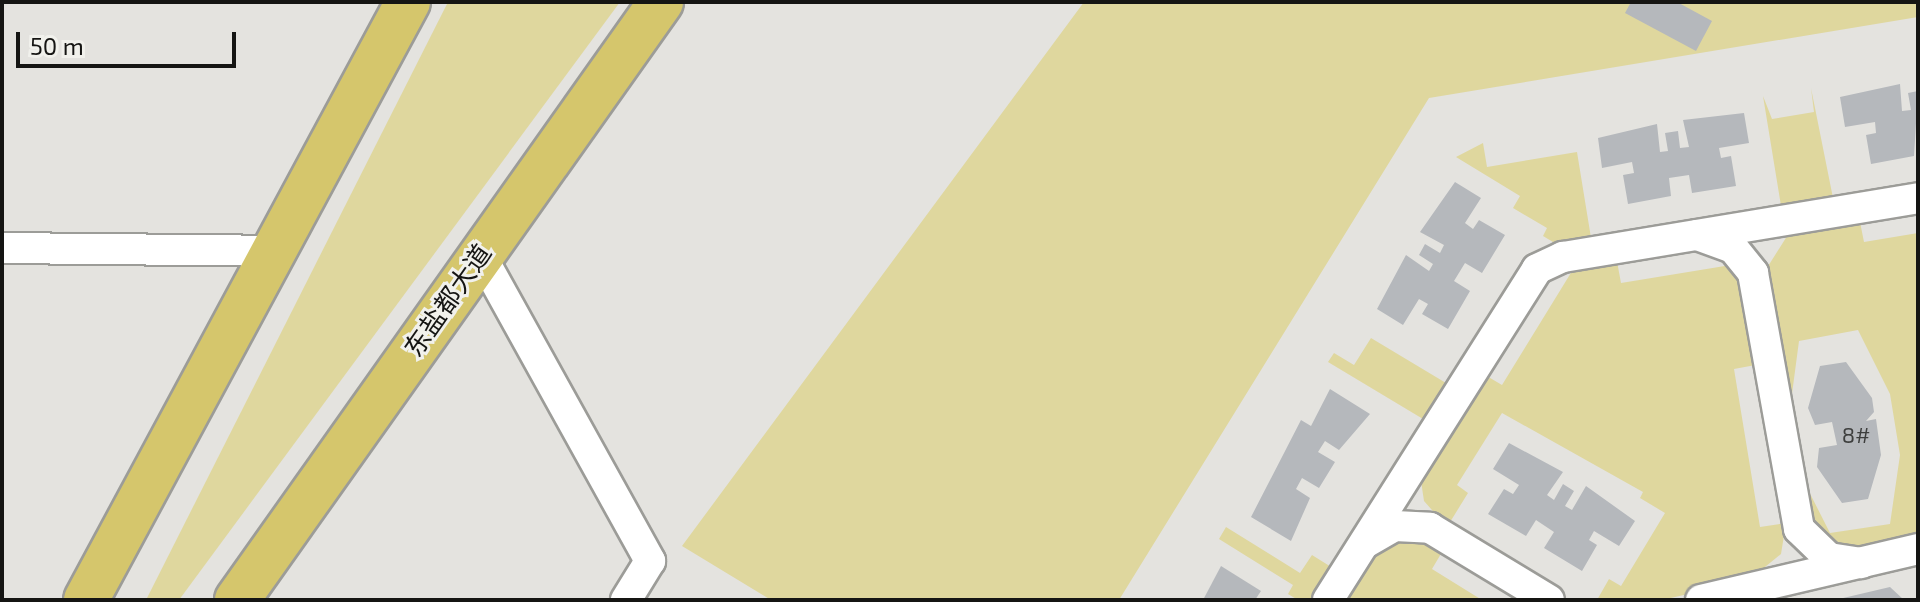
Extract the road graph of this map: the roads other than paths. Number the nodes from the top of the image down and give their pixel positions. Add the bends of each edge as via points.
1 (408, 2) edge
2 (661, 2) edge
3 (1918, 198) edge
4 (1800, 218) junction
5 (1695, 235) junction
6 (2, 248) edge
7 (280, 251) junction
8 (480, 254) junction
9 (1756, 285) junction
10 (1419, 454) junction
11 (1795, 518) junction
12 (1439, 532) junction
13 (1361, 548) junction
14 (1918, 549) edge
15 (1862, 563) junction
16 (1753, 588) junction
17 (1544, 598) edge
18 (86, 600) edge
19 (237, 600) edge
20 (626, 600) edge
21 (1328, 600) edge
22 (1701, 600) edge

1 - 7 highway
2 - 8 highway, 东盐都大道
3 - 4 lane
4 - 5 lane
4 - 9 lane via 1766,244
5 - 9 lane via 1733,248
5 - 10 lane via 1563,257 1537,269
6 - 7 lane
7 - 18 highway
8 - 19 highway, 东盐都大道
8 - 20 lane via 650,561
9 - 11 lane
10 - 12 lane via 1415,499
10 - 13 lane
11 - 15 lane via 1821,553
11 - 16 lane via 1786,562
12 - 13 lane via 1395,526
12 - 17 lane
13 - 21 lane
14 - 15 lane
15 - 16 lane
16 - 22 lane

